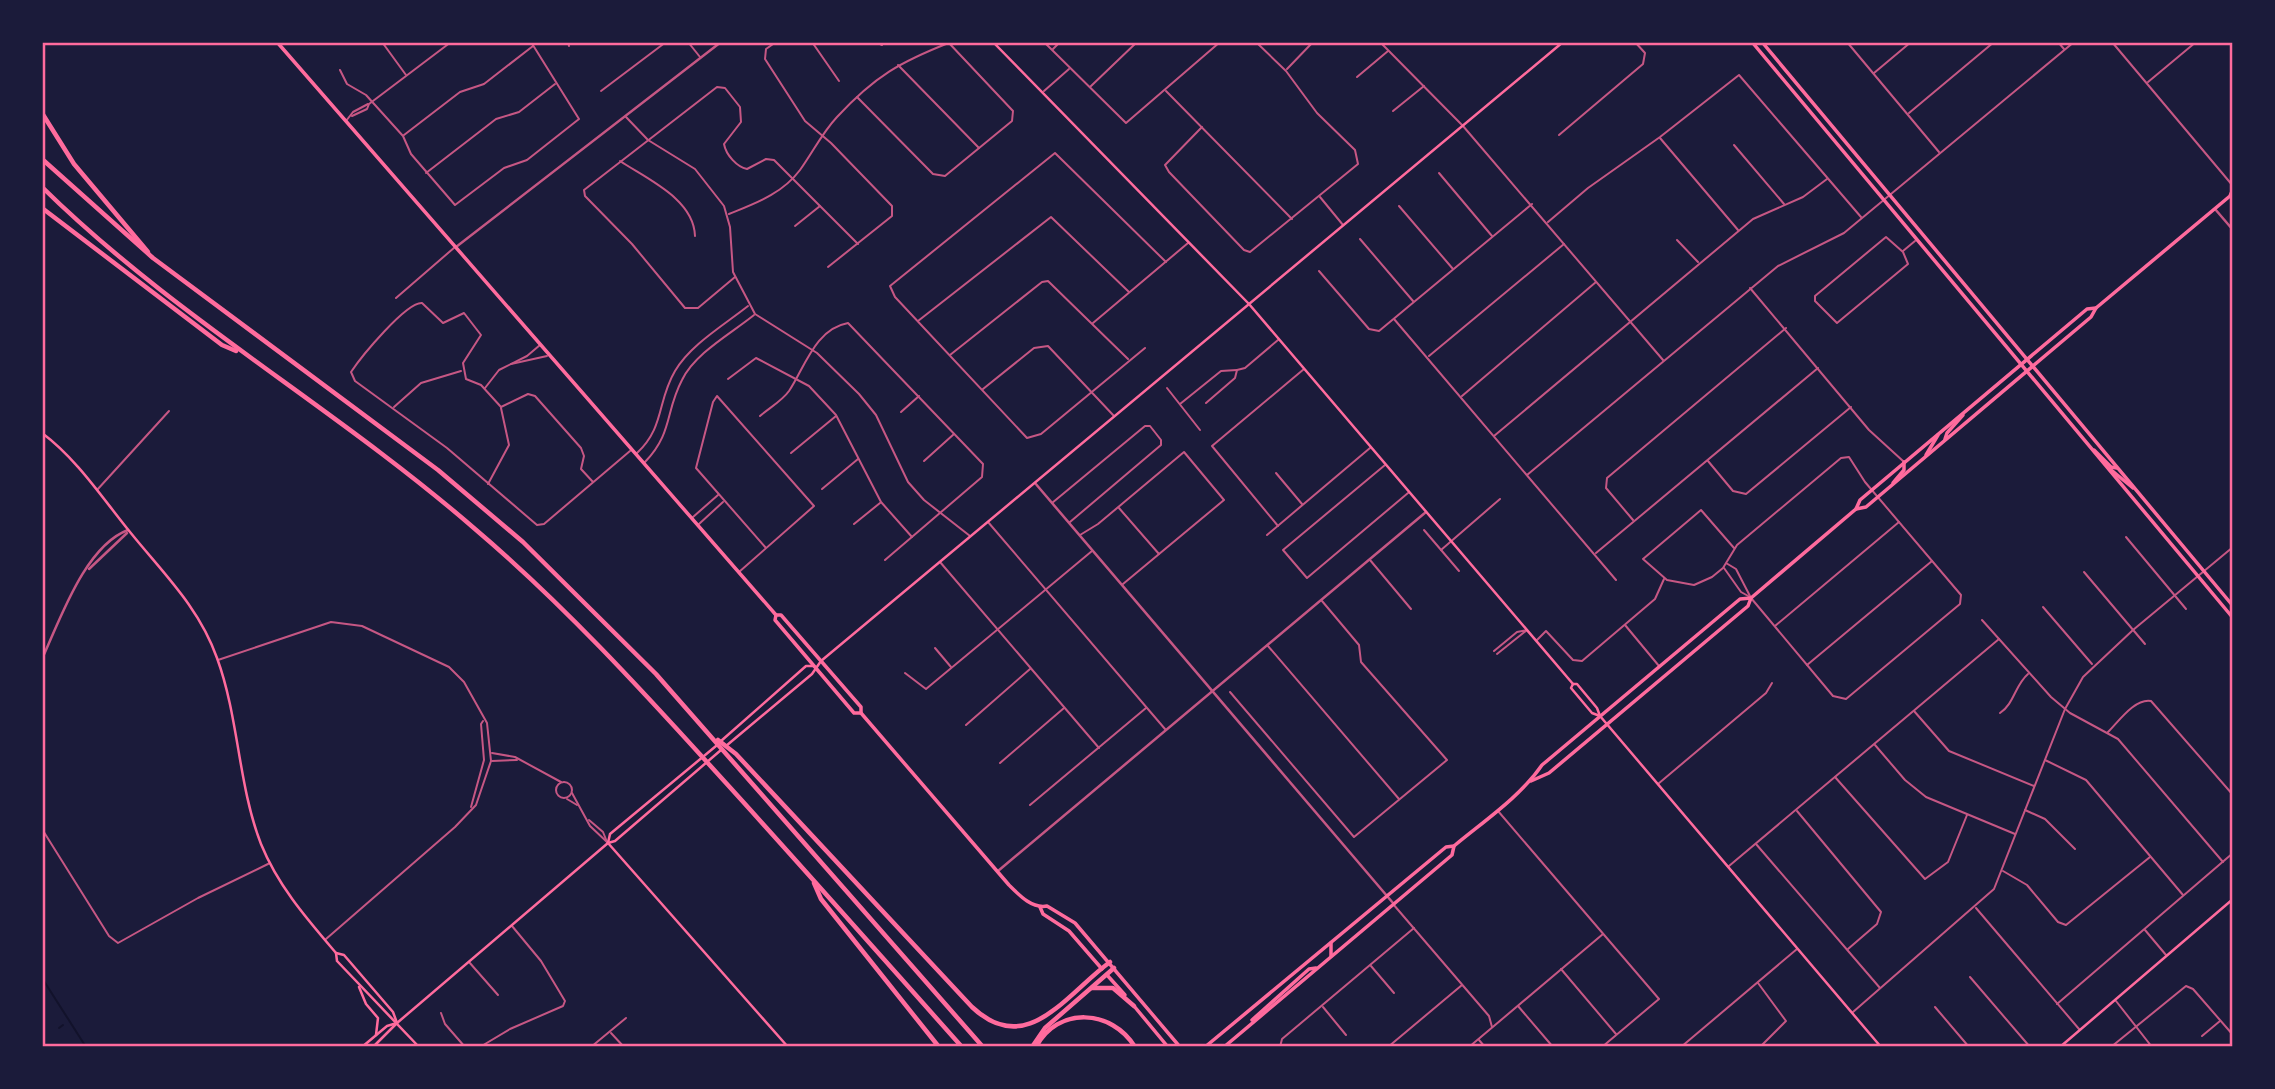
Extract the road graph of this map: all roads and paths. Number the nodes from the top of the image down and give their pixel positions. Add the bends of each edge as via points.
1 (277, 42) edge
2 (382, 42) edge
3 (451, 42) edge
4 (531, 42) edge
5 (666, 42) edge
6 (688, 42) edge
7 (721, 42) edge
8 (776, 42) edge
9 (812, 42) edge
10 (876, 42) edge
11 (949, 42) edge
12 (993, 42) edge
13 (1044, 42) edge
14 (1060, 42) edge
15 (1137, 42) edge
16 (1220, 42) edge
17 (1256, 42) edge
18 (1313, 42) edge
19 (1380, 42) edge
20 (1563, 42) edge
21 (1635, 42) edge
22 (1752, 42) edge
23 (1762, 42) edge
24 (1847, 42) edge
25 (1911, 42) edge
26 (1994, 42) edge
27 (2058, 42) edge
28 (2074, 42) edge
29 (2112, 42) edge
30 (2193, 43) edge
31 (533, 46) junction
32 (881, 46) dead end
33 (1052, 50) junction
34 (1389, 50) junction
35 (2064, 50) junction
36 (700, 58) junction
37 (897, 64) junction
38 (1069, 68) junction
39 (340, 70) dead end
40 (1286, 71) junction
41 (1873, 74) junction
42 (407, 76) junction
43 (1356, 77) dead end
44 (839, 80) dead end
45 (556, 83) junction
46 (2147, 83) junction
47 (1425, 85) junction
48 (1089, 88) junction
49 (1164, 89) junction
50 (601, 91) dead end
51 (1042, 93) junction
52 (857, 97) junction
53 (372, 102) junction
54 (1393, 111) dead end
55 (42, 113) edge
56 (1907, 114) junction
57 (625, 116) junction
58 (346, 121) junction
59 (1463, 126) junction
60 (1202, 127) junction
61 (1559, 135) dead end
62 (403, 136) junction
63 (822, 136) junction
64 (1660, 137) junction
65 (648, 139) junction
66 (1734, 145) dead end
67 (979, 148) junction
68 (1940, 153) junction
69 (42, 159) edge
70 (619, 161) junction
71 (426, 173) junction
72 (1439, 173) dead end
73 (794, 178) junction
74 (1828, 178) junction
75 (42, 187) edge
76 (2233, 188) edge
77 (1890, 195) junction
78 (2232, 196) edge
79 (1320, 197) junction
80 (1884, 200) junction
81 (1532, 204) junction
82 (821, 205) junction
83 (1785, 205) junction
84 (1399, 206) dead end
85 (42, 208) edge
86 (2215, 209) junction
87 (728, 214) junction
88 (1862, 219) junction
89 (1293, 220) junction
90 (1548, 222) junction
91 (795, 226) dead end
92 (1344, 226) junction
93 (2233, 230) edge
94 (1738, 231) junction
95 (695, 236) dead end
96 (1493, 236) junction
97 (1360, 239) dead end
98 (1677, 240) dead end
99 (1917, 240) junction
100 (1189, 242) junction
101 (1565, 243) junction
102 (858, 244) junction
103 (456, 247) junction
104 (1902, 252) junction
105 (153, 258) junction
106 (1945, 261) junction
107 (1166, 262) junction
108 (1699, 263) junction
109 (1939, 266) junction
110 (828, 267) dead end
111 (1453, 269) junction
112 (1320, 271) dead end
113 (735, 277) junction
114 (1597, 282) junction
115 (1750, 288) junction
116 (1129, 292) junction
117 (396, 298) dead end
118 (1414, 302) junction
119 (1249, 304) junction
120 (748, 305) junction
121 (2096, 308) junction
122 (755, 314) junction
123 (1394, 319) junction
124 (918, 321) junction
125 (1630, 322) junction
126 (1093, 323) junction
127 (1786, 328) junction
128 (1279, 339) junction
129 (540, 344) junction
130 (1145, 348) dead end
131 (810, 349) junction
132 (550, 355) junction
133 (246, 356) junction
134 (950, 356) junction
135 (1427, 358) junction
136 (1129, 360) junction
137 (1664, 360) junction
138 (2026, 360) junction
139 (2021, 364) junction
140 (507, 365) junction
141 (2033, 367) junction
142 (1818, 368) junction
143 (1304, 369) junction
144 (462, 370) junction
145 (1237, 370) junction
146 (2027, 371) junction
147 (795, 378) junction
148 (728, 379) dead end
149 (484, 388) junction
150 (1167, 388) dead end
151 (982, 390) junction
152 (1093, 391) junction
153 (919, 396) junction
154 (1461, 397) junction
155 (1206, 403) dead end
156 (1180, 404) junction
157 (501, 407) junction
158 (1851, 407) junction
159 (393, 409) junction
160 (169, 411) dead end
161 (1966, 411) junction
162 (901, 412) dead end
163 (836, 415) junction
164 (760, 416) dead end
165 (1115, 416) junction
166 (1200, 430) dead end
167 (42, 433) edge
168 (954, 433) junction
169 (1938, 433) junction
170 (1494, 436) junction
171 (1945, 441) junction
172 (1371, 447) junction
173 (632, 449) junction
174 (2092, 449) junction
175 (791, 453) dead end
176 (636, 454) junction
177 (859, 458) junction
178 (1924, 458) junction
179 (924, 461) dead end
180 (1708, 461) junction
181 (1904, 462) junction
182 (644, 463) junction
183 (1386, 464) junction
184 (2108, 468) junction
185 (2117, 468) junction
186 (1276, 473) dead end
187 (1527, 475) junction
188 (593, 482) junction
189 (1035, 483) junction
190 (488, 484) junction
191 (1892, 486) junction
192 (822, 489) dead end
193 (2135, 489) junction
194 (1872, 490) junction
195 (96, 491) junction
196 (1409, 492) junction
197 (719, 494) junction
198 (1879, 497) junction
199 (1500, 499) dead end
200 (724, 501) junction
201 (881, 502) junction
202 (1052, 503) junction
203 (1303, 505) junction
204 (1118, 508) junction
205 (1856, 509) junction
206 (1426, 512) junction
207 (943, 513) junction
208 (692, 518) junction
209 (1900, 521) junction
210 (988, 522) junction
211 (1634, 522) junction
212 (1069, 523) junction
213 (854, 524) dead end
214 (698, 525) junction
215 (1278, 526) junction
216 (128, 530) junction
217 (1424, 530) dead end
218 (1080, 535) junction
219 (1267, 535) dead end
220 (970, 537) junction
221 (2126, 537) dead end
222 (913, 538) junction
223 (1451, 541) junction
224 (2233, 547) edge
225 (766, 548) junction
226 (1734, 548) junction
227 (1093, 550) junction
228 (1441, 550) junction
229 (1159, 554) junction
230 (1595, 555) junction
231 (1370, 559) junction
232 (885, 560) dead end
233 (1933, 560) junction
234 (940, 562) junction
235 (1726, 563) junction
236 (1723, 568) junction
237 (2203, 570) junction
238 (1459, 571) dead end
239 (739, 572) junction
240 (2084, 572) dead end
241 (2197, 575) junction
242 (1664, 579) junction
243 (1616, 580) dead end
244 (1122, 584) junction
245 (1047, 588) junction
246 (2174, 595) junction
247 (1751, 598) junction
248 (1321, 600) junction
249 (2233, 606) edge
250 (2043, 607) dead end
251 (1411, 609) dead end
252 (2186, 609) dead end
253 (776, 615) junction
254 (2233, 618) edge
255 (1982, 620) dead end
256 (1625, 625) junction
257 (1775, 626) junction
258 (998, 629) junction
259 (1527, 630) junction
260 (2133, 630) junction
261 (1694, 638) junction
262 (1999, 639) junction
263 (1536, 641) junction
264 (2145, 644) dead end
265 (1267, 646) junction
266 (1700, 646) junction
267 (935, 648) dead end
268 (1494, 651) dead end
269 (1497, 654) dead end
270 (42, 659) edge
271 (218, 660) junction
272 (821, 661) junction
273 (1807, 665) junction
274 (2093, 665) junction
275 (814, 666) junction
276 (1659, 666) junction
277 (952, 668) junction
278 (1031, 668) junction
279 (905, 673) dead end
280 (2029, 674) junction
281 (1772, 683) dead end
282 (1573, 684) junction
283 (1212, 691) junction
284 (1230, 692) dead end
285 (1065, 708) junction
286 (1147, 708) junction
287 (2065, 709) junction
288 (1913, 711) junction
289 (861, 713) junction
290 (2000, 713) dead end
291 (1600, 716) junction
292 (484, 720) junction
293 (966, 724) dead end
294 (1607, 724) junction
295 (1166, 730) junction
296 (2108, 732) junction
297 (708, 733) junction
298 (1874, 744) junction
299 (1099, 748) junction
300 (491, 752) junction
301 (518, 760) junction
302 (2045, 760) junction
303 (491, 761) junction
304 (1000, 763) dead end
305 (551, 777) junction
306 (1835, 777) junction
307 (1531, 781) junction
308 (561, 782) junction
309 (1657, 784) junction
310 (556, 786) junction
311 (2035, 786) junction
312 (572, 793) junction
313 (2233, 795) edge
314 (566, 798) junction
315 (1399, 799) junction
316 (1030, 805) dead end
317 (578, 806) junction
318 (471, 809) junction
319 (1497, 810) junction
320 (1796, 810) junction
321 (2025, 810) junction
322 (1967, 815) junction
323 (588, 820) junction
324 (42, 829) edge
325 (2016, 834) junction
326 (608, 843) junction
327 (1756, 843) junction
328 (1454, 846) junction
329 (2075, 849) dead end
330 (2233, 853) edge
331 (2150, 856) junction
332 (2223, 862) junction
333 (270, 863) junction
334 (1728, 867) junction
335 (2002, 871) junction
336 (998, 872) junction
337 (810, 876) junction
338 (1387, 896) junction
339 (2183, 896) junction
340 (2233, 899) edge
341 (1393, 904) junction
342 (1040, 907) junction
343 (1975, 908) junction
344 (511, 925) junction
345 (1414, 928) junction
346 (2144, 929) junction
347 (1604, 934) junction
348 (325, 939) junction
349 (1331, 943) junction
350 (1797, 948) junction
351 (1847, 949) junction
352 (336, 953) junction
353 (1331, 956) junction
354 (2166, 956) junction
355 (469, 961) junction
356 (1110, 962) junction
357 (1370, 965) junction
358 (1318, 967) junction
359 (1101, 968) junction
360 (1114, 968) junction
361 (1561, 970) junction
362 (1106, 974) junction
363 (1970, 977) dead end
364 (1757, 982) junction
365 (358, 984) junction
366 (1280, 985) junction
367 (1462, 985) junction
368 (1091, 988) junction
369 (1881, 989) junction
370 (1284, 990) junction
371 (1394, 993) dead end
372 (498, 995) dead end
373 (2115, 1000) junction
374 (2057, 1004) junction
375 (1134, 1006) junction
376 (1322, 1006) junction
377 (1518, 1006) junction
378 (1936, 1007) dead end
379 (441, 1013) dead end
380 (1853, 1013) junction
381 (626, 1018) dead end
382 (2220, 1021) junction
383 (397, 1023) junction
384 (2137, 1025) junction
385 (1492, 1028) junction
386 (1244, 1030) junction
387 (2079, 1030) junction
388 (610, 1033) junction
389 (1617, 1034) junction
390 (376, 1035) junction
391 (1346, 1035) dead end
392 (2233, 1035) edge
393 (2202, 1037) dead end
394 (1479, 1039) junction
395 (1280, 1046) edge
396 (362, 1047) edge
397 (373, 1047) edge
398 (419, 1047) edge
399 (465, 1047) edge
400 (480, 1047) edge
401 (591, 1047) edge
402 (624, 1047) edge
403 (788, 1047) edge
404 (939, 1047) edge
405 (961, 1047) edge
406 (983, 1047) edge
407 (1034, 1047) edge
408 (1135, 1047) edge
409 (1168, 1047) edge
410 (1180, 1047) edge
411 (1205, 1047) edge
412 (1224, 1047) edge
413 (1388, 1047) edge
414 (1469, 1047) edge
415 (1485, 1047) edge
416 (1553, 1047) edge
417 (1602, 1047) edge
418 (1681, 1047) edge
419 (1760, 1047) edge
420 (1881, 1047) edge
421 (1969, 1047) edge
422 (2030, 1047) edge
423 (2060, 1047) edge
424 (2111, 1047) edge
425 (2152, 1047) edge

1 - 58 main road
2 - 42 street
3 - 42 street
4 - 31 street
5 - 50 street
6 - 36 street
7 - 36 street
8 - 63 street via 764,54 787,97
9 - 44 street
10 - 32 street
11 - 37 street
11 - 67 street via 1013,111 1012,121
12 - 51 main road
13 - 33 street
14 - 33 street
15 - 48 street
16 - 49 street
17 - 40 street
18 - 40 street
19 - 34 street
20 - 59 main road
21 - 61 street via 1646,59
22 - 80 main road
23 - 77 main road
24 - 41 street
25 - 41 street
26 - 56 street
27 - 35 street
28 - 35 street
29 - 46 street
30 - 46 street
31 - 45 street
31 - 62 street via 484,84 460,92
33 - 38 street
34 - 43 street
34 - 47 street
35 - 68 street
36 - 57 street
37 - 52 street
37 - 67 street
38 - 48 street
38 - 51 street
39 - 53 street via 346,84
40 - 79 street via 1359,159
41 - 56 street
42 - 53 street
45 - 71 street via 513,115 496,119
45 - 71 street via 579,119 527,160 504,168 455,205
46 - 76 street
47 - 54 street
47 - 59 street
48 - 49 street via 1126,123
49 - 60 street
51 - 100 main road
52 - 63 street
52 - 67 street via 939,177
53 - 58 street
53 - 62 street
55 - 105 highway via 74,164
56 - 68 street
57 - 65 street
57 - 103 street
58 - 103 main road
59 - 81 street
59 - 92 main road
60 - 89 street
60 - 89 street via 1165,164 1244,250 1250,252
62 - 71 street
63 - 73 street
63 - 102 street via 892,206 892,216
64 - 74 street via 1739,75
64 - 90 street via 1587,188
64 - 94 street
65 - 70 street
65 - 73 street via 720,87 728,91 742,115 738,129 726,140 727,153 740,168 774,160
65 - 87 street via 695,169
66 - 83 street
68 - 77 street
69 - 105 highway
70 - 95 street via 675,197 691,217
70 - 113 street via 584,190 585,197 689,310
72 - 96 street
73 - 82 street
73 - 87 street via 772,196
74 - 83 street
74 - 88 street
75 - 133 highway via 175,303
76 - 78 main road
77 - 80 street
77 - 106 main road
78 - 86 main road
79 - 89 street
79 - 92 street
80 - 88 street
80 - 99 main road
81 - 90 street
81 - 96 street
82 - 91 street
82 - 102 street
83 - 94 street via 1763,212
84 - 111 street
85 - 133 highway via 222,345
86 - 93 street
86 - 121 main road
87 - 113 street
88 - 115 street via 1832,241 1778,266
90 - 101 street
92 - 119 main road
94 - 108 street
96 - 111 street
97 - 118 street
98 - 108 street
99 - 104 street
99 - 109 main road
100 - 107 street
100 - 119 main road
101 - 114 street
101 - 135 street
102 - 110 street
103 - 117 street
103 - 129 main road
104 - 104 street via 1908,259 1905,269 1837,323 1815,301 1815,296 1880,239 1891,239
105 - 297 highway via 438,470 523,542 611,626
106 - 109 main road
106 - 138 main road
107 - 116 street
107 - 124 street via 1055,153 890,286
108 - 125 street
109 - 139 main road
111 - 118 street
112 - 123 street via 1374,332
113 - 120 street
114 - 125 street
114 - 154 street
115 - 127 street
115 - 137 street
116 - 124 street via 1051,217
116 - 126 street
118 - 123 street
119 - 128 main road
119 - 165 main road
120 - 122 street
120 - 176 street via 679,365 657,428
121 - 138 main road via 2087,309
121 - 141 main road via 2093,316
122 - 131 street
122 - 182 street via 686,372 663,442
123 - 135 street
124 - 134 street
125 - 137 street
125 - 170 street
126 - 134 street via 1048,281 1042,282
126 - 136 street
127 - 142 street
127 - 211 street via 1607,478 1605,483
128 - 143 main road
128 - 145 street
129 - 132 main road
129 - 140 street
130 - 136 street
131 - 147 street
131 - 153 street via 848,323
131 - 207 street via 868,403 908,482
132 - 140 street
132 - 173 main road
133 - 337 highway via 438,497 511,560 647,695
134 - 151 street
135 - 154 street
136 - 152 street
137 - 187 street
138 - 139 main road
138 - 141 main road
139 - 146 main road
139 - 161 main road
140 - 149 street
141 - 146 main road
141 - 185 main road
142 - 158 street
142 - 180 street
143 - 172 main road
143 - 215 street via 1212,446
144 - 149 street via 469,381
144 - 159 street via 421,383
144 - 159 street via 481,338 479,331 464,313 443,323 422,303 413,304 351,372 355,381
145 - 155 street via 1235,378
145 - 156 street via 1221,371
146 - 171 main road
146 - 174 main road
147 - 148 street via 756,358
147 - 163 street
147 - 164 street via 785,395
149 - 157 street
150 - 156 street
151 - 152 street via 1044,345
151 - 152 street via 1030,439
152 - 165 street
153 - 162 street
153 - 168 street
154 - 170 street
156 - 166 street
157 - 188 street via 528,394 536,396 581,447 581,469
157 - 190 street via 509,445
158 - 180 street via 1742,496
158 - 181 street
159 - 190 street via 447,447
160 - 195 street
161 - 169 main road
161 - 171 main road
163 - 175 street
163 - 177 street
165 - 189 main road
167 - 195 main road
168 - 179 street
168 - 207 street via 984,470
169 - 178 main road
169 - 181 main road
170 - 187 street
171 - 178 main road
172 - 183 main road
172 - 203 street
173 - 176 main road
173 - 188 street
174 - 184 main road
174 - 185 main road
176 - 182 main road
177 - 192 street
177 - 201 street
178 - 191 main road
180 - 211 street
181 - 191 main road
181 - 194 main road
182 - 208 main road
183 - 196 main road
183 - 196 street via 1283,550 1307,578
184 - 193 main road
184 - 241 main road
185 - 193 main road
186 - 203 street
187 - 230 street
188 - 190 street via 540,526
189 - 202 street
189 - 210 main road
191 - 198 main road
193 - 237 main road
194 - 198 street
194 - 205 main road
194 - 226 street via 1846,456
195 - 216 main road
196 - 206 main road
197 - 200 street
197 - 208 street
197 - 225 street via 696,468 718,396 814,506
198 - 205 main road via 1866,508
198 - 209 street
199 - 223 street
200 - 214 street
200 - 225 street
201 - 213 street
201 - 222 street
202 - 212 street
202 - 212 street via 1150,426 1161,445
203 - 215 street
204 - 218 street
204 - 229 street
204 - 229 street via 1184,452 1224,500
205 - 247 main road
206 - 223 main road
206 - 231 street
207 - 220 street
207 - 222 street
208 - 214 main road
209 - 233 street
209 - 257 street
210 - 220 main road
210 - 245 street
211 - 230 street
212 - 218 street
214 - 239 main road
215 - 219 street
216 - 270 street via 89,569 64,605
216 - 271 main road via 187,600
217 - 228 street
218 - 227 street
220 - 234 main road
221 - 246 street
222 - 232 street
223 - 228 street
223 - 259 main road
224 - 237 street
225 - 239 street
226 - 235 street
226 - 242 street via 1705,511 1697,512 1643,559
227 - 244 street
227 - 245 street
228 - 238 street
229 - 244 street
230 - 243 street
231 - 248 street
231 - 251 street
233 - 273 street
233 - 273 street via 1960,604 1898,656 1841,700
234 - 258 street
234 - 272 main road
235 - 236 street
235 - 247 street via 1736,569
236 - 242 street via 1694,585
236 - 247 street
237 - 241 street
237 - 249 main road
239 - 253 main road
240 - 260 street
241 - 246 street
241 - 254 main road
242 - 256 street via 1655,598
244 - 283 street
245 - 258 street
245 - 286 street
246 - 252 street
246 - 260 street
247 - 257 street
247 - 261 main road via 1740,599
247 - 266 main road via 1748,606
248 - 265 street
248 - 315 street via 1359,645 1361,662 1447,760
250 - 274 street
253 - 272 main road via 781,615
253 - 275 main road via 775,620
255 - 262 street
256 - 263 street via 1578,662 1546,631
256 - 276 street
257 - 273 street
258 - 277 street
258 - 278 street
259 - 263 main road
259 - 268 street via 1517,632
259 - 269 street
260 - 264 street
260 - 274 street
261 - 266 main road
261 - 276 main road
262 - 280 street
262 - 288 street
263 - 282 main road
265 - 283 street
265 - 315 street
266 - 294 main road
267 - 277 street
271 - 292 street via 331,622 362,626 449,667 472,693
271 - 333 main road via 252,814
272 - 275 main road
272 - 289 main road via 861,707
274 - 287 street
275 - 289 main road via 854,713
275 - 326 main road via 812,674
275 - 326 main road via 806,666 610,834
276 - 291 main road
277 - 279 street via 926,690
278 - 285 street
278 - 293 street
280 - 287 street
280 - 290 street
281 - 309 street via 1766,693
282 - 291 main road
282 - 291 main road via 1592,713
283 - 295 street
283 - 338 street
284 - 315 street via 1354,837
285 - 299 street
285 - 304 street
286 - 295 street
286 - 299 street
287 - 296 street
287 - 302 street
288 - 298 street
288 - 311 street via 1949,751
289 - 336 main road
291 - 294 main road
291 - 307 main road via 1542,765
292 - 300 street via 490,731
292 - 318 street via 482,773
294 - 307 main road via 1549,773
294 - 309 main road
295 - 336 street
296 - 313 street via 2148,699
296 - 332 street via 2130,751
297 - 359 highway via 736,754 849,878 992,1023 1013,1028 1032,1025
297 - 406 highway
298 - 306 street
298 - 322 street via 1913,788
299 - 316 street
300 - 301 street
300 - 303 street
301 - 303 street
301 - 305 street
302 - 311 street
302 - 331 street via 2086,780
303 - 318 street via 482,793
305 - 308 street
305 - 310 street
306 - 320 street
306 - 322 street via 1925,879 1948,862
307 - 319 main road
308 - 310 street
308 - 312 street via 569,783
309 - 334 main road
310 - 314 street via 556,794
311 - 321 street
312 - 314 street
312 - 317 street
314 - 317 street
317 - 323 street
318 - 348 street
319 - 328 main road
319 - 347 street
320 - 327 street
320 - 351 street via 1882,916
321 - 325 street
321 - 329 street via 2059,830
322 - 325 street
323 - 326 street
323 - 326 street
324 - 333 street via 109,936 118,943
325 - 335 street
326 - 344 main road
326 - 403 main road
327 - 334 street
327 - 351 street
328 - 338 main road via 1446,847
328 - 341 main road via 1452,855
330 - 332 street
331 - 335 street via 2066,925 2058,922 2021,880
331 - 339 street
332 - 339 street
333 - 348 main road via 287,893
334 - 350 main road
335 - 343 street via 1994,889
336 - 342 main road via 1018,894
337 - 404 highway via 821,899
337 - 405 highway
338 - 341 street
338 - 349 main road
339 - 346 street
340 - 354 main road
341 - 345 street
341 - 353 main road
342 - 356 main road via 1065,915
342 - 359 main road via 1043,915 1069,931
343 - 369 street
343 - 374 street
344 - 355 main road
344 - 400 street via 541,961 565,1001
345 - 357 street
345 - 367 street
346 - 354 street
346 - 374 street
347 - 361 street
347 - 389 street via 1659,999
348 - 352 main road
349 - 353 main road
349 - 366 main road
350 - 364 street
350 - 380 main road
351 - 369 street
352 - 365 main road via 337,961
352 - 383 main road via 344,956 393,1012
353 - 358 main road
354 - 373 main road
355 - 372 street
355 - 383 main road
356 - 359 highway
356 - 360 main road
357 - 371 street
357 - 376 street
358 - 370 main road
358 - 386 main road
359 - 362 main road
360 - 362 highway
360 - 410 main road
361 - 377 street
361 - 389 street
362 - 368 highway
362 - 375 main road
363 - 422 street
364 - 418 street
364 - 419 street via 1786,1021
365 - 383 main road
365 - 390 main road via 366,1004 379,1018
366 - 370 main road
366 - 411 main road
367 - 385 street via 1489,1016
367 - 413 street
368 - 375 highway via 1113,988
368 - 407 highway via 1045,1028
369 - 380 street
370 - 386 main road
373 - 384 street
373 - 387 main road
374 - 387 street
375 - 409 main road
376 - 391 street
376 - 395 street via 1282,1039
377 - 385 street
377 - 416 street
378 - 421 street
379 - 399 street
380 - 420 main road
381 - 388 street
382 - 384 street via 2186,986
382 - 392 street
382 - 393 street
383 - 390 main road
383 - 397 main road
383 - 398 main road
384 - 424 street
384 - 425 street
385 - 394 street
386 - 412 main road
387 - 423 main road
388 - 401 street
388 - 402 street
389 - 417 street
390 - 396 main road
394 - 414 street
394 - 415 street
407 - 408 highway via 1055,1025 1080,1017 1113,1024

